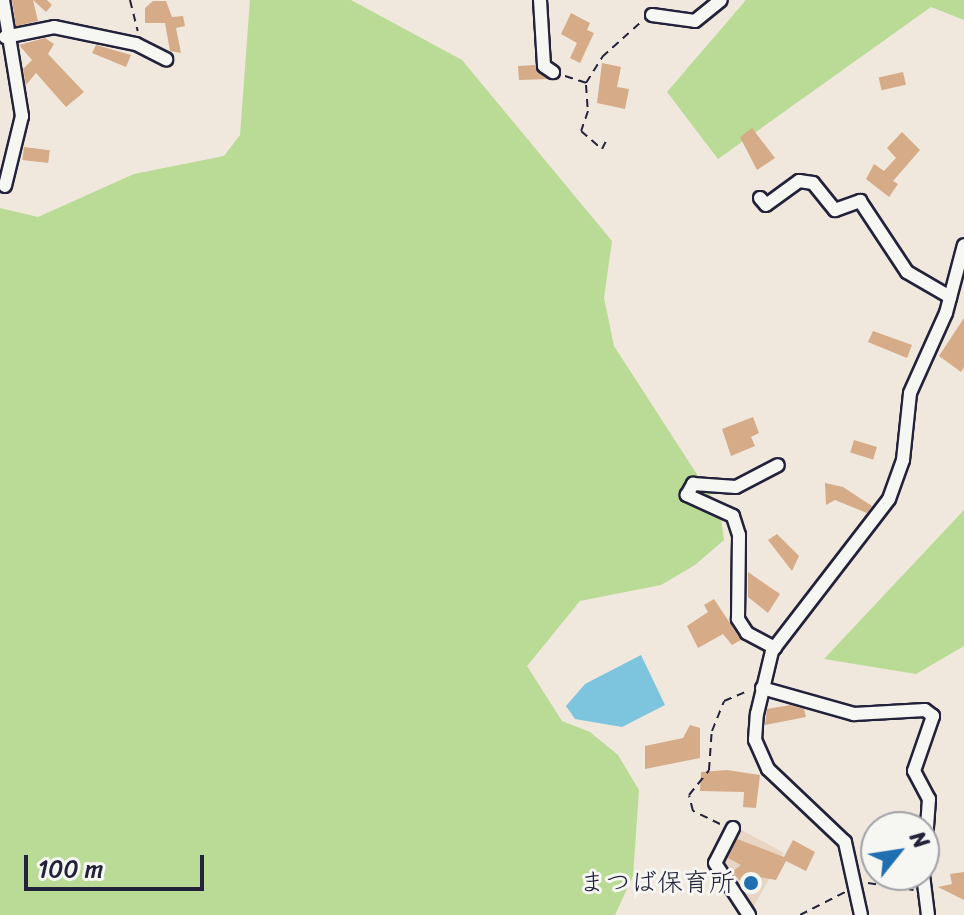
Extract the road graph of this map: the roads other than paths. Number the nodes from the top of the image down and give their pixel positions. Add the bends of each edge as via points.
1 (3, 0) edge
2 (540, 0) edge
3 (721, 0) edge
4 (652, 15) road end
5 (5, 37) junction
6 (166, 59) dead end
7 (553, 72) road end
8 (5, 186) dead end
9 (760, 198) dead end
10 (964, 245) edge
11 (950, 297) junction
12 (778, 465) dead end
13 (775, 648) junction
14 (762, 686) junction
15 (928, 811) edge
16 (733, 828) road end
17 (926, 891) edge
18 (749, 915) edge
19 (861, 915) edge
20 (928, 915) edge

1 - 5 street
2 - 7 street via 544,66
3 - 4 street via 695,21
5 - 6 street via 54,27 136,44
5 - 8 street via 22,116
9 - 11 street via 766,205 799,181 813,183 835,210 860,201 907,272
10 - 11 street
11 - 13 street via 910,393 903,460 889,499
12 - 13 street via 736,487 693,484 687,495 733,516 739,535 738,619 747,633
13 - 14 street
14 - 15 street via 854,714 925,710 933,716 914,771 929,799
14 - 19 street via 758,753 792,796 845,842
16 - 18 street via 715,863
17 - 20 street

